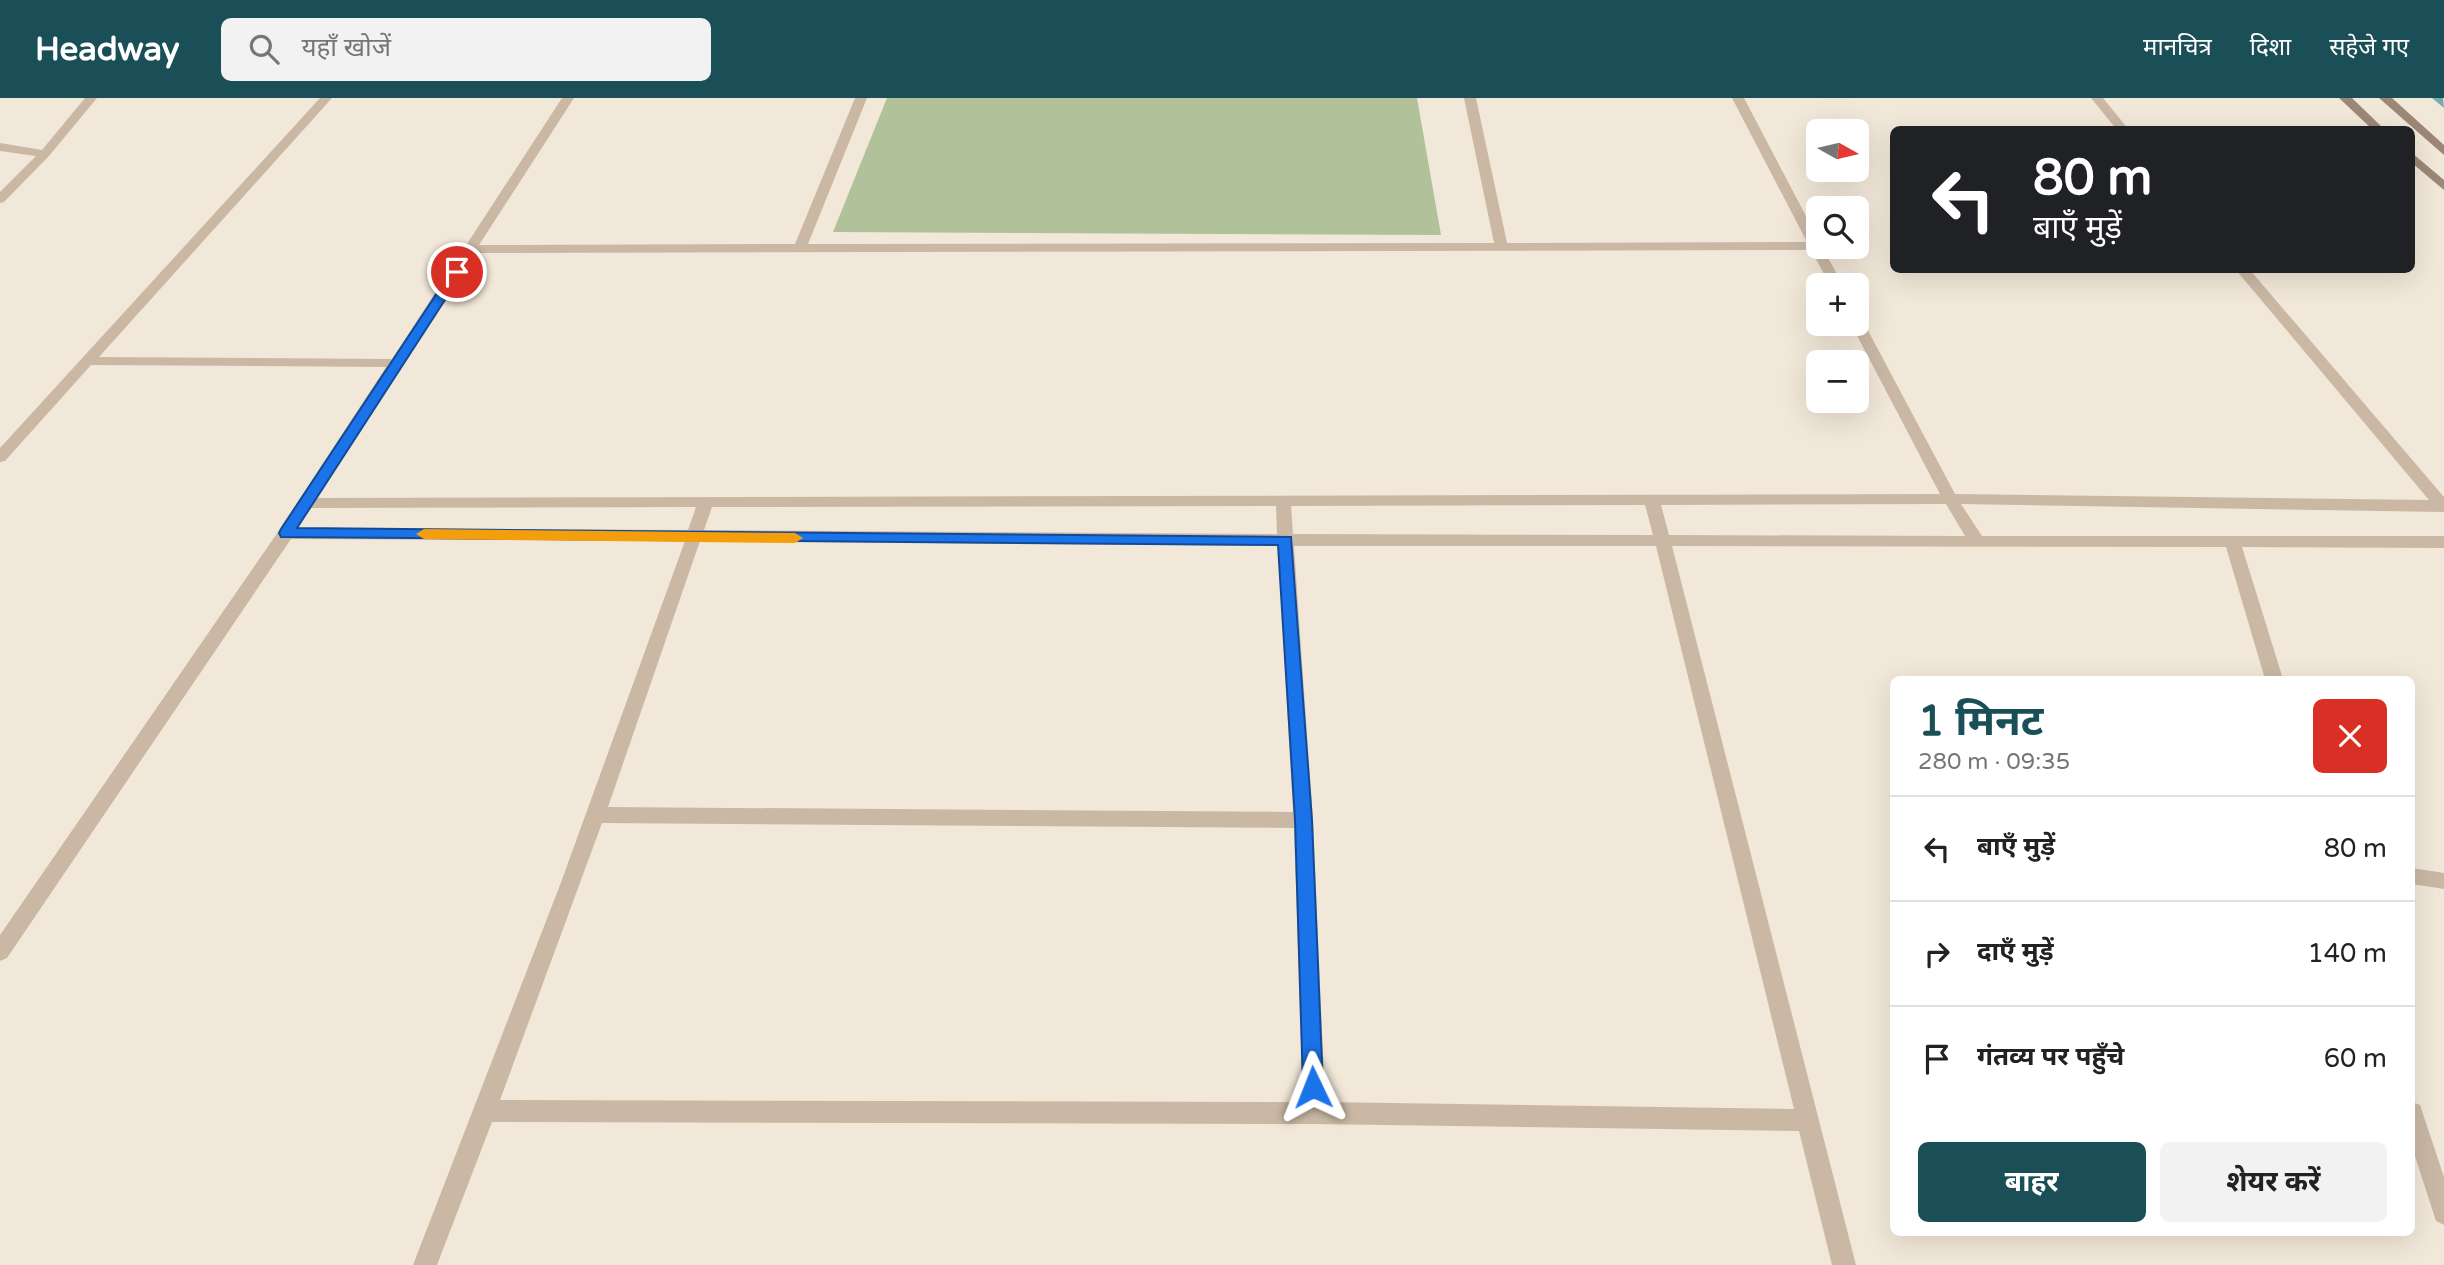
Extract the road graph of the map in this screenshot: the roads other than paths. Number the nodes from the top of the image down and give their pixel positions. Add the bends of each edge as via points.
1 (91, 98) edge
2 (326, 98) edge
3 (568, 98) edge
4 (860, 98) edge
5 (1470, 98) edge
6 (1738, 98) edge
7 (2097, 98) edge
8 (2345, 98) edge
9 (2385, 98) edge
10 (2121, 126) edge
11 (2376, 126) edge
12 (0, 147) edge
13 (2444, 151) edge
14 (46, 154) junction
15 (2415, 160) edge
16 (2444, 186) edge
17 (0, 198) edge
18 (1806, 229) edge
19 (1501, 244) junction
20 (1806, 246) edge
21 (800, 248) junction
22 (472, 249) junction
23 (2246, 273) edge
24 (1864, 336) edge
25 (89, 361) junction
26 (397, 363) junction
27 (0, 457) edge
28 (1950, 499) junction
29 (1652, 500) junction
30 (1283, 501) junction
31 (706, 502) junction
32 (304, 503) junction
33 (2443, 506) edge
34 (286, 533) junction
35 (694, 537) junction
36 (1285, 540) junction
37 (1664, 541) junction
38 (1977, 541) junction
39 (2232, 542) junction
40 (2444, 542) edge
41 (2273, 676) edge
42 (595, 814) junction
43 (1303, 820) junction
44 (2415, 876) edge
45 (2444, 881) edge
46 (0, 952) edge
47 (486, 1111) junction
48 (1314, 1113) junction
49 (1808, 1120) junction
50 (2415, 1122) edge
51 (2444, 1213) edge
52 (425, 1265) edge
53 (1844, 1265) edge

1 - 14 street
2 - 25 street
3 - 22 street
4 - 21 street
5 - 19 street
6 - 18 street
7 - 10 street
8 - 11 main road
9 - 13 main road
12 - 14 street
14 - 17 street
15 - 16 main road
19 - 20 street
19 - 21 street
21 - 22 street
22 - 26 street
23 - 33 street
24 - 28 street
25 - 26 street
25 - 27 street
26 - 32 street
28 - 29 street
28 - 33 street
28 - 38 street
29 - 30 street
29 - 37 street
30 - 31 street
30 - 36 street
31 - 32 street
31 - 35 street
32 - 34 street
34 - 35 street
34 - 46 street
35 - 36 street
35 - 42 street
36 - 37 street
36 - 43 street
37 - 38 street
37 - 49 street
38 - 39 street
39 - 40 street
39 - 41 street
42 - 43 street
42 - 47 street
43 - 48 street
44 - 45 street
47 - 48 street
47 - 52 street
48 - 49 street
49 - 53 street
50 - 51 street

